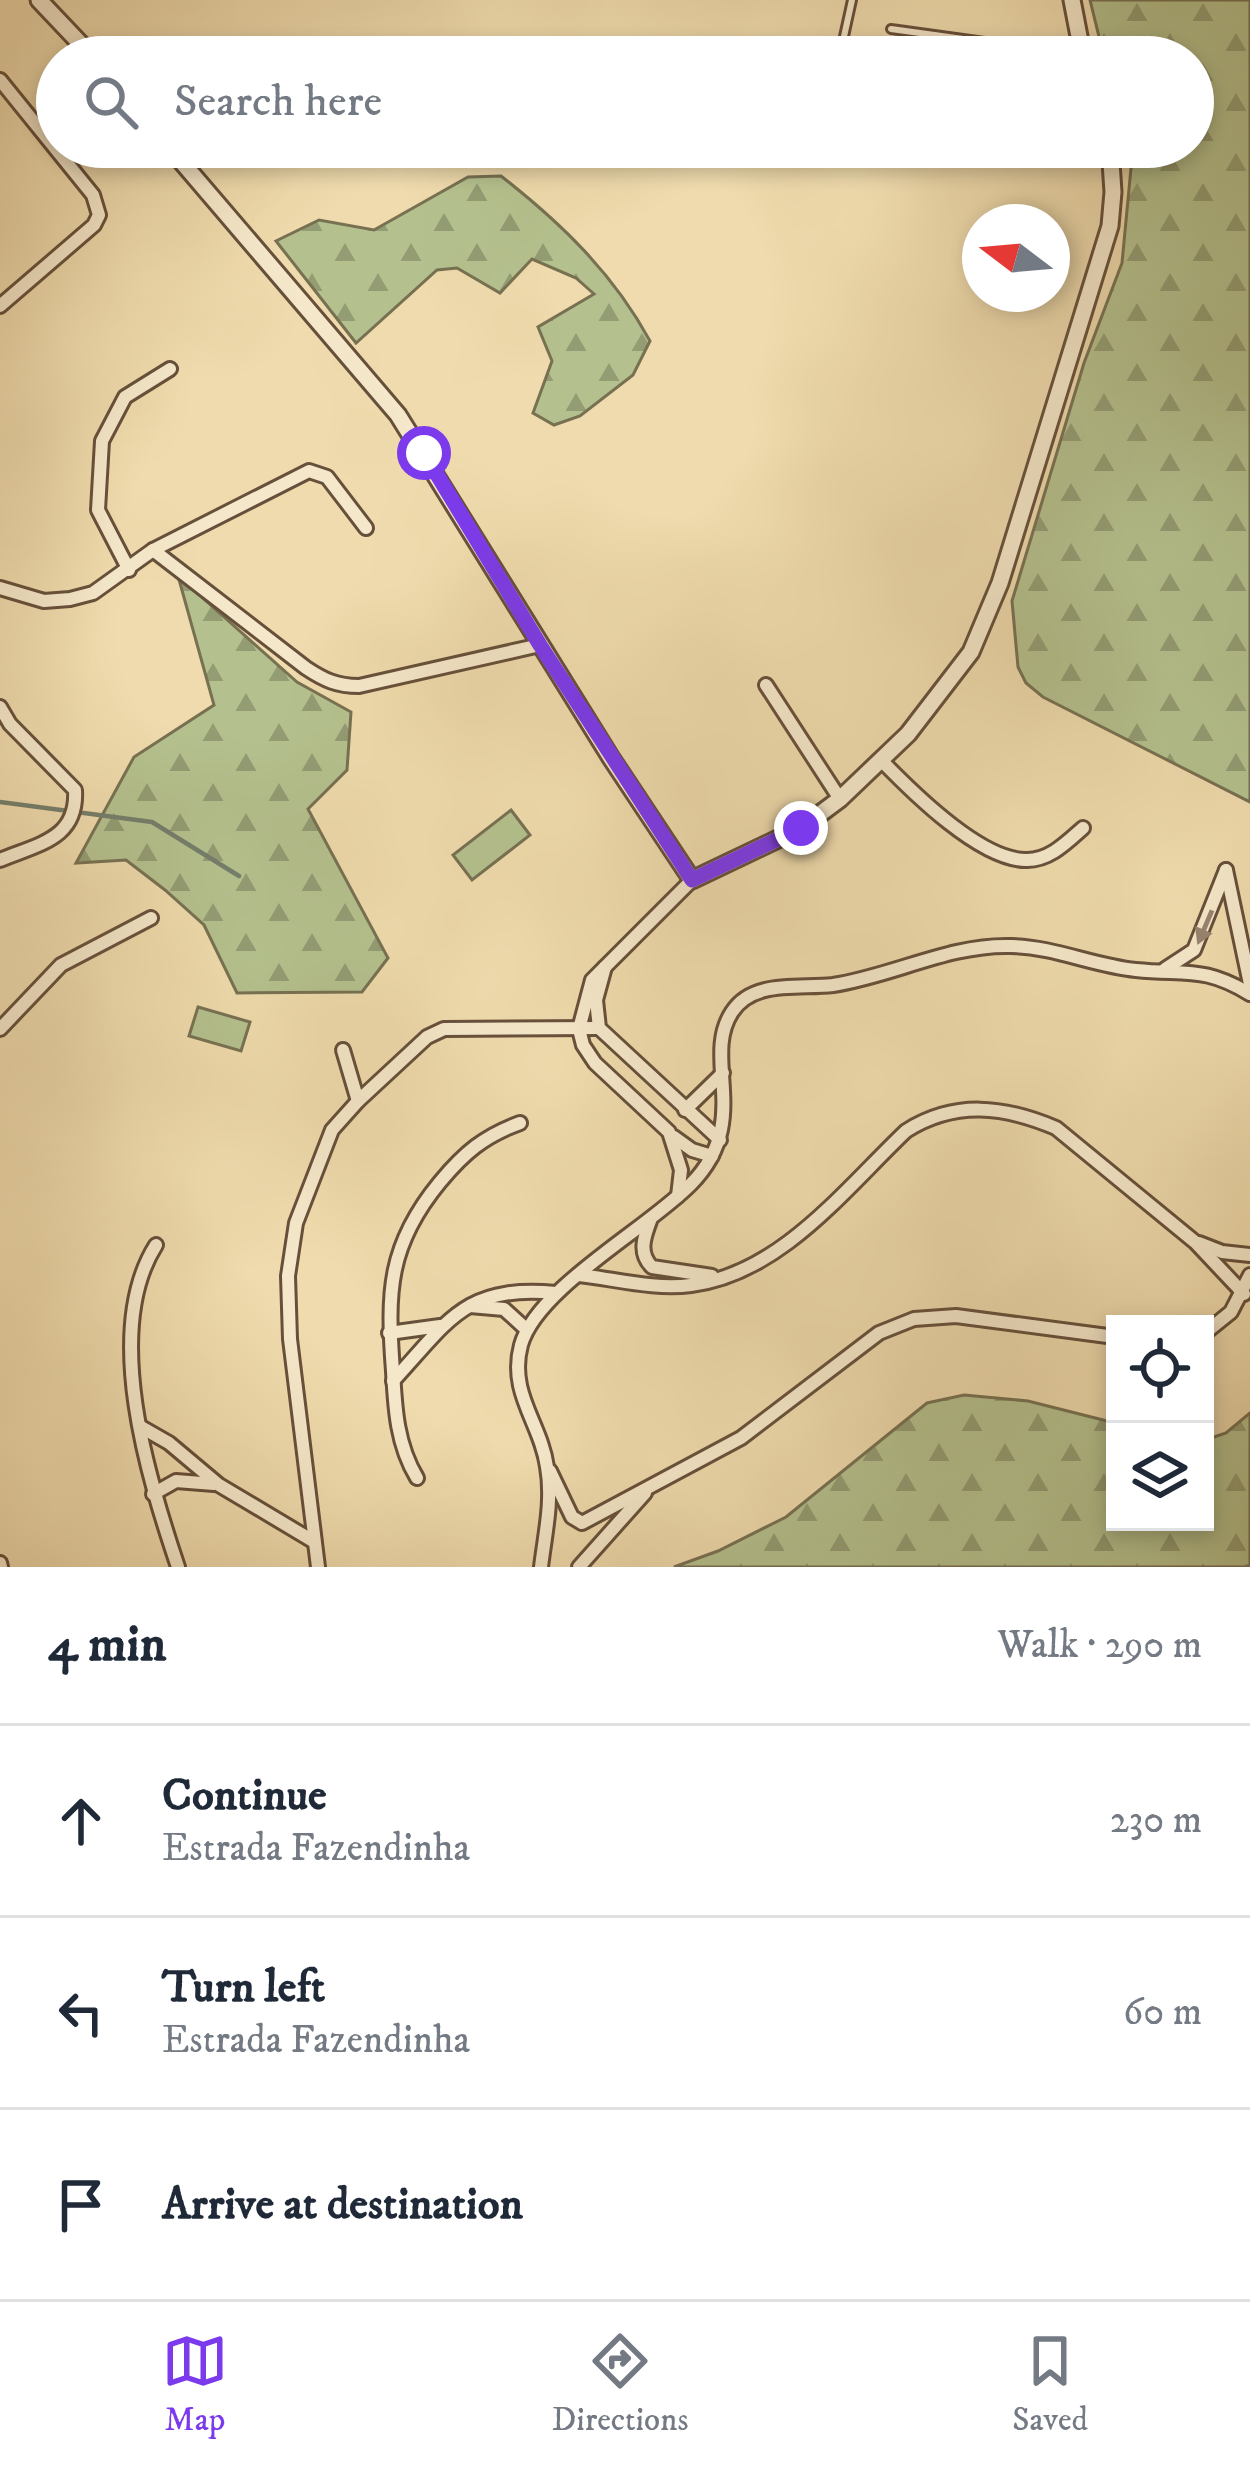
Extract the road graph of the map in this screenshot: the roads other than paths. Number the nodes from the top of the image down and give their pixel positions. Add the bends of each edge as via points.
1 (39, 0) edge
2 (852, 0) edge
3 (1072, 0) edge
4 (891, 28) dead end
5 (73, 36) edge
6 (844, 36) edge
7 (946, 36) edge
8 (1079, 36) edge
9 (0, 80) edge
10 (36, 125) edge
11 (71, 168) edge
12 (188, 168) edge
13 (1111, 168) edge
14 (0, 306) edge
15 (170, 368) dead end
16 (366, 528) dead end
17 (153, 550) junction
18 (129, 570) junction
19 (0, 588) edge
20 (540, 645) junction
21 (766, 685) dead end
22 (0, 707) edge
23 (881, 760) junction
24 (840, 799) junction
25 (1083, 828) dead end
26 (0, 860) edge
27 (692, 880) junction
28 (151, 918) dead end
29 (606, 963) junction
30 (1164, 970) junction
31 (1250, 984) edge
32 (1250, 994) edge
33 (599, 1028) junction
34 (0, 1029) edge
35 (580, 1029) junction
36 (614, 1046) junction
37 (344, 1049) dead end
38 (595, 1063) junction
39 (724, 1072) junction
40 (673, 1099) junction
41 (358, 1101) junction
42 (685, 1110) junction
43 (655, 1115) junction
44 (520, 1123) dead end
45 (669, 1132) junction
46 (720, 1140) junction
47 (712, 1156) junction
48 (677, 1197) junction
49 (650, 1221) junction
50 (1195, 1242) junction
51 (156, 1245) dead end
52 (1250, 1255) edge
53 (579, 1275) junction
54 (1250, 1275) edge
55 (725, 1277) junction
56 (556, 1293) junction
57 (1244, 1294) junction
58 (469, 1306) junction
59 (441, 1326) junction
60 (1214, 1326) edge
61 (526, 1329) junction
62 (389, 1333) junction
63 (1106, 1336) edge
64 (393, 1381) junction
65 (141, 1427) junction
66 (548, 1465) junction
67 (417, 1478) dead end
68 (219, 1485) junction
69 (650, 1487) junction
70 (153, 1494) junction
71 (577, 1520) junction
72 (548, 1526) junction
73 (313, 1541) junction
74 (582, 1563) edge
75 (544, 1564) edge
76 (178, 1567) edge
77 (319, 1567) edge

1 - 5 street
2 - 6 lane
3 - 8 street
4 - 7 lane
9 - 10 street
11 - 14 street via 93,196 94,225
12 - 20 street via 398,415
13 - 23 street via 1110,226 1000,583 971,652
15 - 18 street via 125,397 102,441 98,510
16 - 17 street via 327,477 309,471
17 - 18 street
17 - 20 street via 306,668 342,686
18 - 19 street via 70,599 44,601
20 - 27 street
21 - 24 street
22 - 26 street via 75,790 76,810 50,839
23 - 24 street
23 - 25 street via 1004,856 1051,854
24 - 27 street via 801,828
27 - 29 street
28 - 34 street via 61,964
29 - 33 street
29 - 35 street via 587,989
31 -> 30 street via 1226,870 1194,950
30 - 32 street via 1208,974
30 - 39 street via 1008,946 832,985 763,990 732,1010
33 - 35 street
33 - 36 street
35 - 38 street
35 - 41 street via 445,1030
36 - 38 street
36 - 40 street
37 - 41 street
38 - 43 street
39 - 42 street
39 - 46 street
40 - 42 street
40 - 43 street
41 - 73 street via 332,1130 296,1222 288,1276
42 - 46 street
43 - 45 street
44 - 62 street via 466,1150 418,1208 400,1241
45 - 47 street
45 - 48 street via 682,1171
46 - 47 street
47 - 48 street
48 - 49 street
49 - 53 street
49 - 55 street via 643,1248 652,1267
50 - 52 street
50 - 55 street via 1056,1128 978,1108 906,1131 772,1256
50 - 57 street
51 - 65 street via 135,1294
53 - 55 street via 670,1286
53 - 56 street
54 - 57 street
56 - 58 street via 500,1292
56 - 61 street
57 - 60 street
58 - 59 street
58 - 61 street via 504,1309
59 - 62 street
59 - 64 street
61 - 66 street via 520,1394
62 - 64 street
63 - 69 street via 956,1316 914,1319 880,1333 741,1438
64 - 67 street via 400,1438
65 - 68 street
65 - 70 street
66 - 71 street
66 - 72 street
68 - 70 street via 176,1481
68 - 73 street
69 - 71 street
69 - 74 street
70 - 76 street
71 - 72 street via 564,1516
71 - 74 street
72 - 75 street
73 - 77 street

